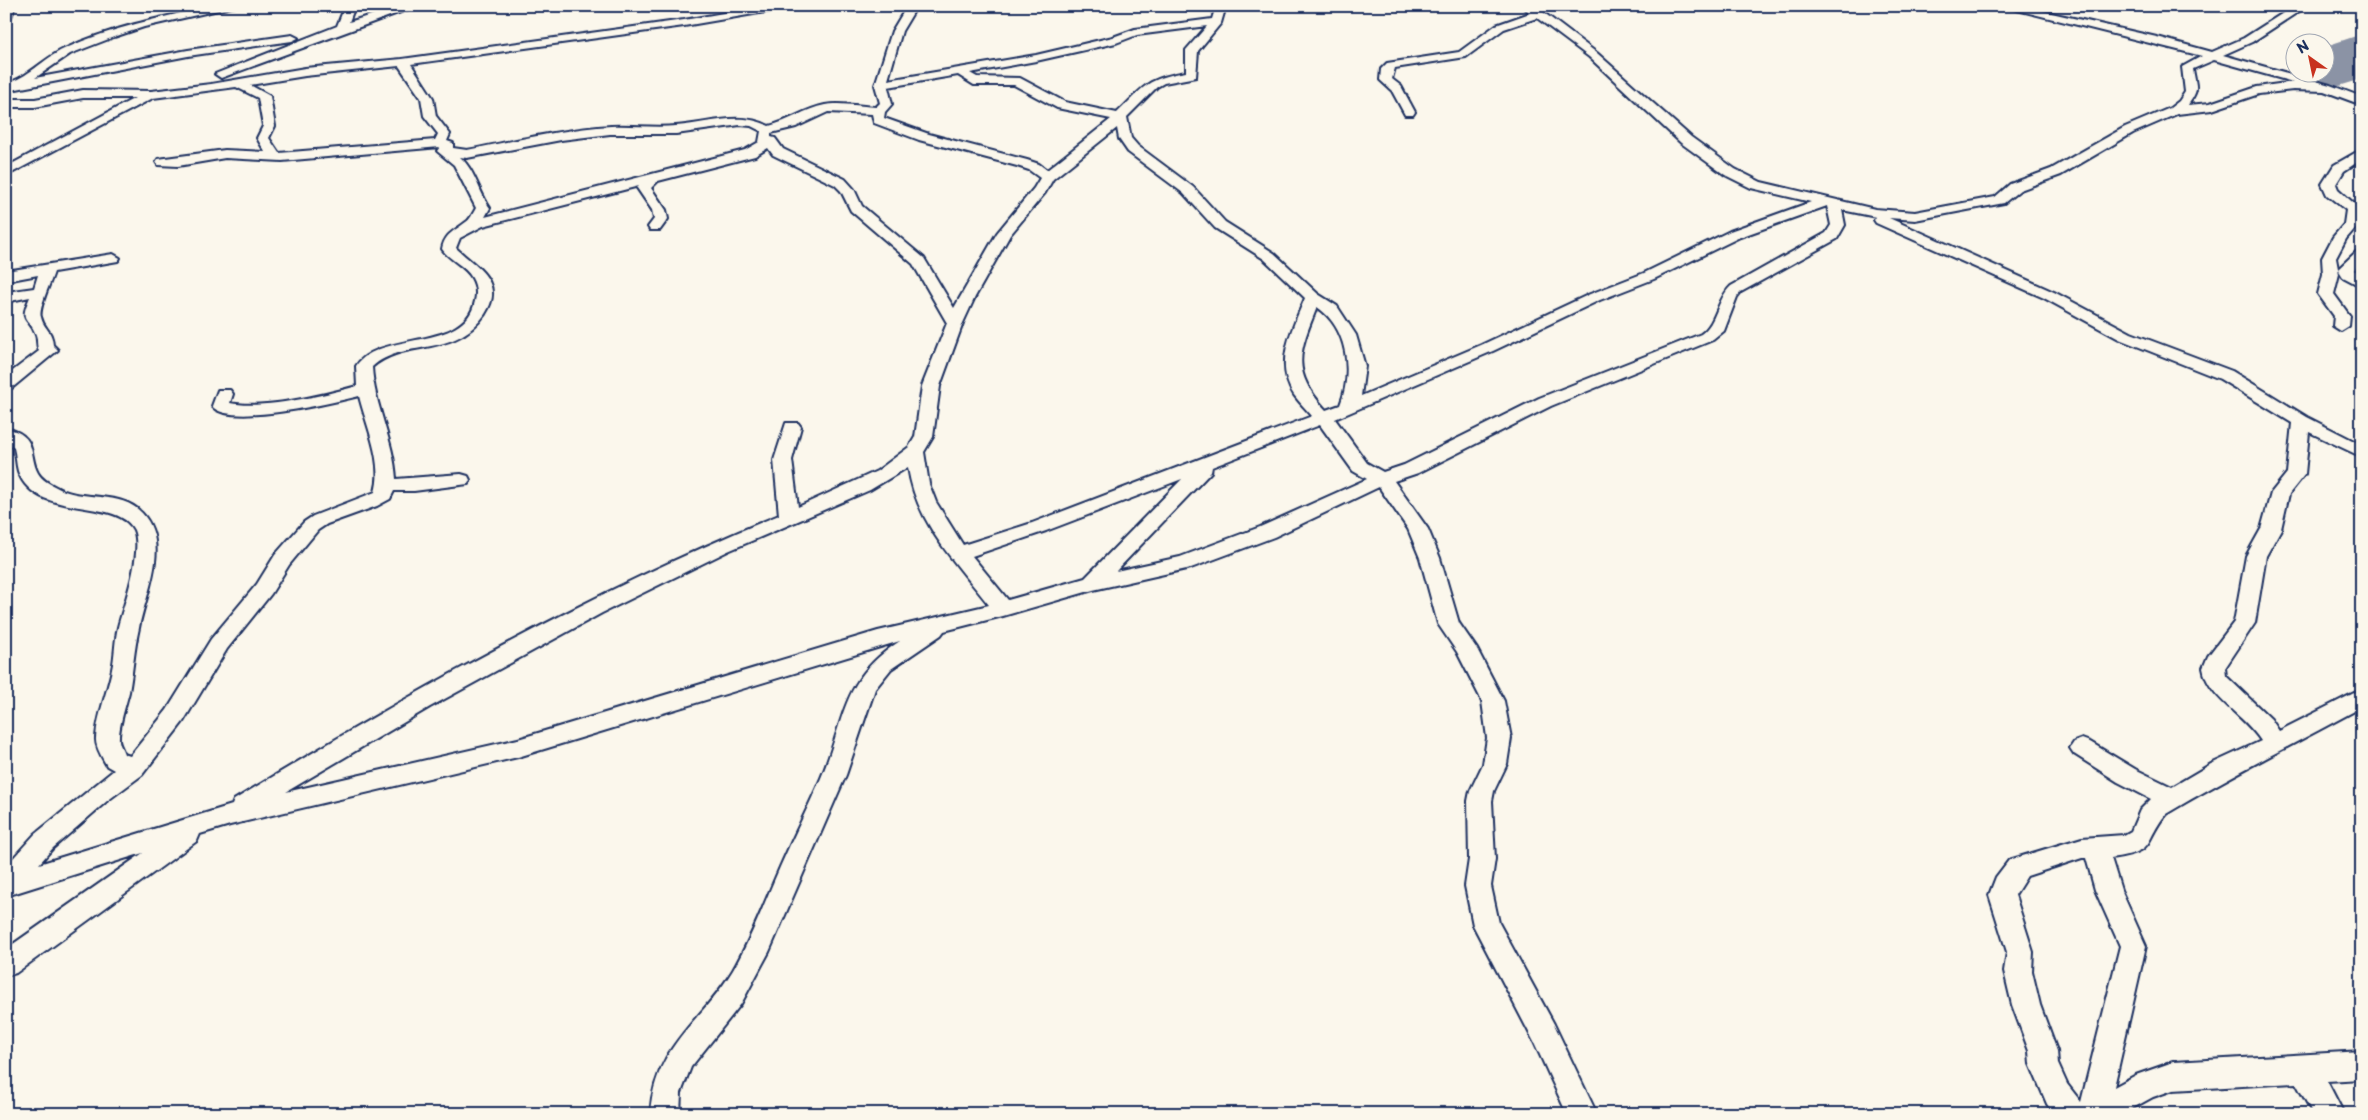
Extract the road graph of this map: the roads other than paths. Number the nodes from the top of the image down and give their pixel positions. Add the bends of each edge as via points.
1 (10, 6) edge
2 (232, 6) edge
3 (350, 6) edge
4 (412, 6) edge
5 (783, 6) edge
6 (912, 6) edge
7 (2006, 6) edge
8 (2050, 6) edge
9 (2302, 6) edge
10 (1532, 10) edge
11 (1219, 14) edge
12 (6, 17) edge
13 (2067, 20) junction
14 (337, 30) junction
15 (2213, 56) junction
16 (402, 62) junction
17 (244, 68) junction
18 (961, 72) junction
19 (237, 83) junction
20 (178, 85) junction
21 (881, 85) junction
22 (10, 88) edge
23 (2329, 88) junction
24 (132, 94) junction
25 (151, 94) junction
26 (2361, 98) edge
27 (6, 103) edge
28 (879, 111) junction
29 (2174, 111) junction
30 (1409, 112) dead end
31 (1121, 117) junction
32 (772, 141) junction
33 (442, 147) junction
34 (2362, 153) edge
35 (274, 156) junction
36 (163, 162) dead end
37 (6, 172) edge
38 (1047, 177) junction
39 (653, 178) junction
40 (2338, 196) junction
41 (2362, 196) edge
42 (1830, 203) junction
43 (483, 208) junction
44 (2362, 208) edge
45 (531, 209) junction
46 (472, 226) junction
47 (655, 227) dead end
48 (2344, 232) junction
49 (2362, 253) edge
50 (113, 258) dead end
51 (46, 270) junction
52 (6, 276) edge
53 (2362, 282) edge
54 (41, 291) junction
55 (6, 298) edge
56 (1313, 298) junction
57 (955, 323) junction
58 (2341, 326) dead end
59 (1432, 372) junction
60 (6, 384) edge
61 (367, 389) junction
62 (224, 394) dead end
63 (1308, 403) junction
64 (1344, 409) junction
65 (2301, 421) junction
66 (1326, 422) junction
67 (792, 427) dead end
68 (6, 433) edge
69 (2362, 452) edge
70 (915, 453) junction
71 (1212, 460) junction
72 (461, 480) dead end
73 (1382, 480) junction
74 (387, 485) junction
75 (789, 517) junction
76 (960, 553) junction
77 (1092, 583) junction
78 (1003, 609) junction
79 (947, 621) junction
80 (2362, 698) edge
81 (2275, 744) junction
82 (2082, 748) dead end
83 (134, 768) junction
84 (2174, 798) junction
85 (230, 815) junction
86 (203, 823) junction
87 (2095, 848) junction
88 (6, 885) edge
89 (6, 964) edge
90 (2362, 1065) edge
91 (2304, 1068) junction
92 (665, 1114) edge
93 (1582, 1114) edge
94 (2072, 1114) edge
95 (2329, 1114) edge

1 - 12 street
2 - 22 street via 141,24 110,35 66,52
3 - 14 street
4 - 14 street
5 - 16 street
6 - 21 street via 897,31
7 - 13 street
8 - 13 street
9 - 15 street via 2248,40
10 - 30 street via 1500,27 1462,55 1391,65 1387,69 1386,80 1397,89
10 - 42 street via 1592,55 1686,140 1730,172 1756,185
11 - 18 street via 1135,32 1116,40
11 - 31 street via 1192,50 1192,75 1153,84
13 - 15 street
14 - 17 street
14 - 22 street via 188,53
15 - 23 street
15 - 29 street via 2188,67 2191,92
16 - 19 street via 330,68
16 - 33 street via 427,98 430,116 444,134
17 - 19 street via 225,79
17 - 20 street
18 - 21 street
18 - 31 street via 974,81 1016,80 1061,105
19 - 25 street
19 - 35 street via 264,96 269,126 263,138
20 - 24 street
20 - 25 street
21 - 28 street via 886,104
23 - 26 street
23 - 29 street via 2310,85 2274,88 2212,106
24 - 25 street
24 - 27 street via 83,94 35,103
25 - 37 street
28 - 32 street via 827,108 792,124
28 - 38 street via 878,120 886,125 1022,163
29 - 42 street via 2129,130 2056,172 2015,187 1999,200 1915,216
31 - 38 street
31 - 56 street via 1126,139 1133,148 1188,190 1220,225 1269,256
32 - 33 street via 754,123 740,121 676,130 618,130 561,136 467,154
32 - 39 street via 750,153
32 - 57 street via 840,182 856,208 918,261
33 - 35 street
33 - 43 street via 458,161 473,195
34 - 40 street via 2333,175 2329,184
35 - 36 street via 225,154
38 - 57 street via 994,248
39 - 45 street
39 - 47 street via 644,188 659,210 661,219
40 - 41 street
40 - 44 street
40 - 48 street via 2354,213 2351,225
42 - 59 street via 1741,231 1666,268
42 - 65 street via 1903,229 2049,295 2125,336 2220,372 2252,388
42 - 73 street via 1838,225 1832,236 1736,289 1730,295 1716,331 1707,337 1545,402 1411,469
43 - 45 street via 500,211
43 - 46 street
45 - 46 street
46 - 61 street via 454,236 449,249 479,276 484,296 480,309 468,324 443,339 368,360 363,369
48 - 49 street
48 - 58 street via 2328,258 2331,274 2326,294 2342,316
49 - 53 street via 2346,269 2348,274
50 - 51 street
51 - 52 street
51 - 54 street
54 - 55 street
54 - 60 street via 32,315 44,334 45,348 50,350
56 - 63 street via 1293,348 1296,379
56 - 64 street via 1331,309 1348,335 1357,376 1355,390
57 - 70 street via 931,386 924,437
59 - 64 street
59 - 66 street via 1383,407 1359,418
61 - 62 street via 314,402 242,410 221,406
61 - 74 street
63 - 64 street
63 - 66 street
64 - 66 street
65 - 69 street
65 - 81 street via 2296,474 2280,493 2271,528 2256,556 2244,623 2214,668 2216,679 2263,724
66 - 71 street via 1273,437
66 - 73 street via 1360,467
67 - 75 street via 783,460
68 - 83 street via 23,446 28,472 48,491 76,502 115,506 134,516 144,531 146,547 141,584 128,629 124,664 107,740 115,760
70 - 75 street via 854,490
70 - 76 street via 925,502
71 - 76 street via 1003,541
71 - 77 street via 1173,496
72 - 74 street
73 - 77 street via 1267,532 1184,564
73 - 93 street via 1396,495 1425,543 1449,624 1493,701 1499,738 1495,764 1480,801 1482,859 1478,886 1481,907 1486,926 1544,1033
74 - 83 street via 383,495 320,520 298,540 264,589 219,644 174,716
75 - 85 street via 672,569 492,662 342,745
76 - 78 street
77 - 78 street
78 - 79 street
79 - 85 street via 518,748
79 - 92 street via 880,666 871,677 856,704 839,761 762,940 727,1002 675,1066 668,1081
80 - 81 street
81 - 84 street via 2219,771
82 - 84 street via 2128,777
83 - 88 street via 44,841
84 - 87 street via 2153,812 2140,838 2129,845
85 - 86 street
86 - 88 street
86 - 89 street
87 - 91 street via 2108,890 2133,946 2093,1114 2146,1085 2173,1076
87 - 94 street via 2062,852 2018,868 2005,885 2002,895 2020,952 2018,971 2026,1005 2043,1051 2044,1064
90 - 91 street
91 - 95 street

